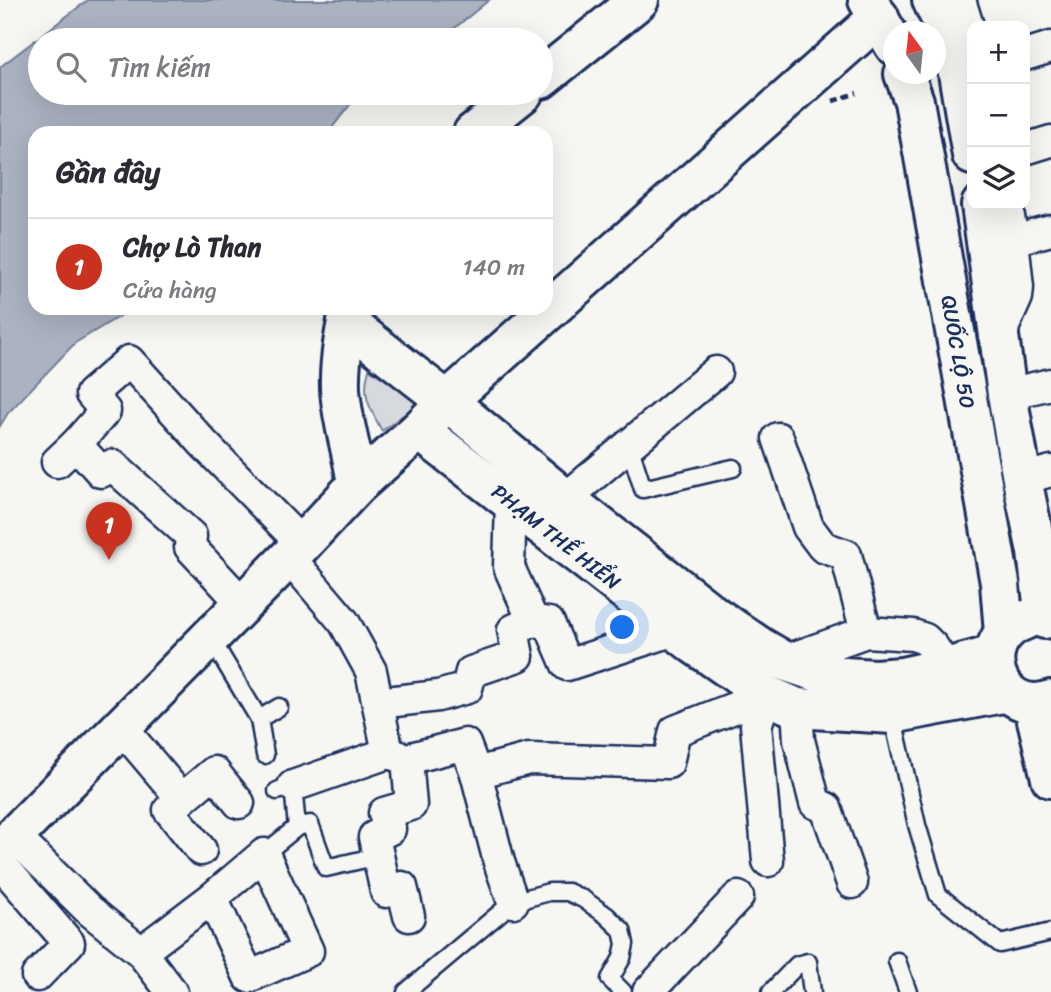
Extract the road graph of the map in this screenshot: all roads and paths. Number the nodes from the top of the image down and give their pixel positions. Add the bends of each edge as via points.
1 (639, 0) edge
2 (932, 0) edge
3 (960, 0) edge
4 (880, 21) edge
5 (967, 23) edge
6 (1051, 47) edge
7 (1030, 53) edge
8 (553, 69) edge
9 (908, 84) edge
10 (508, 105) edge
11 (482, 126) edge
12 (1051, 141) edge
13 (971, 147) edge
14 (1030, 147) edge
15 (982, 210) edge
16 (1008, 210) edge
17 (1051, 230) edge
18 (1013, 240) junction
19 (553, 308) edge
20 (545, 315) edge
21 (348, 316) edge
22 (1002, 349) junction
23 (716, 372) dead end
24 (1051, 384) edge
25 (1007, 394) junction
26 (447, 401) junction
27 (419, 430) junction
28 (778, 438) dead end
29 (629, 445) junction
30 (733, 468) dead end
31 (1036, 475) edge
32 (357, 485) junction
33 (565, 499) junction
34 (511, 503) junction
35 (295, 550) junction
36 (243, 604) junction
37 (533, 621) junction
38 (1025, 629) edge
39 (695, 631) junction
40 (866, 632) junction
41 (210, 637) junction
42 (784, 661) junction
43 (946, 667) junction
44 (1030, 698) edge
45 (782, 701) junction
46 (377, 703) junction
47 (279, 707) dead end
48 (892, 714) junction
49 (259, 719) junction
50 (121, 727) junction
51 (265, 755) dead end
52 (397, 756) junction
53 (476, 773) junction
54 (1051, 778) edge
55 (285, 789) joint
56 (182, 799) junction
57 (239, 803) dead end
58 (297, 827) junction
59 (5, 850) edge
60 (201, 850) dead end
61 (264, 854) junction
62 (378, 856) junction
63 (768, 861) dead end
64 (852, 883) dead end
65 (738, 897) dead end
66 (212, 898) junction
67 (513, 902) junction
68 (409, 916) dead end
69 (1051, 932) edge
70 (141, 952) junction
71 (897, 961) dead end
72 (37, 976) dead end
73 (610, 979) junction
74 (172, 992) edge
75 (407, 992) edge
76 (599, 992) edge
77 (623, 992) edge
78 (648, 992) edge
79 (771, 992) edge
80 (812, 992) edge
81 (908, 992) edge

1 - 8 main road
2 - 13 main road via 958,73
3 - 5 street
4 - 19 main road
6 - 7 street
9 - 38 main road, QUỐC LỘ 50 via 1000,583
10 - 11 main road
12 - 14 street
15 - 22 main road, QUỐC LỘ 50
16 - 18 street
17 - 18 street
18 - 22 street via 1017,297 1004,326
20 - 26 main road
21 - 26 main road, PHẠM THẾ HIỂN
21 - 32 main road, PHẠM THẾ HIỂN via 340,388
22 - 25 main road, QUỐC LỘ 50
23 - 29 street
24 - 25 street
25 - 31 main road, QUỐC LỘ 50
26 - 27 main road
26 - 33 main road, PHẠM THẾ HIỂN
27 - 32 main road
27 - 34 main road, PHẠM THẾ HIỂN
28 - 40 street via 808,527 823,547 846,555
29 - 30 lane via 643,489
29 - 33 street
31 - 38 main road, QUỐC LỘ 50 via 1037,552
32 - 35 main road
33 - 39 main road, PHẠM THẾ HIỂN
34 - 37 street via 509,567
34 - 39 main road, PHẠM THẾ HIỂN
35 - 36 main road
35 - 36 street via 129,361 91,394 105,411 66,453 101,472 112,465 191,536 190,547
35 - 46 street via 344,622 370,671
36 - 41 main road
37 - 39 street via 549,623 567,665
37 - 46 street via 513,630 518,656 471,672 467,688
38 - 43 main road, PHẠM THẾ HIỂN
38 - 44 main road, QUỐC LỘ 50 via 994,669 999,682
39 - 42 main road, PHẠM THẾ HIỂN via 761,648
39 - 45 main road, PHẠM THẾ HIỂN
40 - 42 street
40 - 43 street via 925,639
41 - 49 lane
41 - 50 main road
42 - 43 main road, PHẠM THẾ HIỂN via 814,671 875,679
44 - 48 main road
44 - 54 main road, QUỐC LỘ 50
45 - 48 main road
45 - 53 street via 675,731 668,763 530,759
45 - 63 street via 756,724
45 - 64 street via 799,740 815,803 826,808
46 - 52 street
47 - 49 lane
48 - 69 lane via 938,895 1000,944
49 - 51 lane
50 - 56 street
50 - 59 main road
52 - 53 street via 465,744
52 - 55 street
52 - 62 street via 411,805 384,813 390,829 374,837
53 - 67 street
55 - 58 lane
56 - 57 street via 214,772
56 - 60 street via 169,810
58 - 61 lane
58 - 62 lane via 310,824 326,868
59 - 70 street
59 - 72 street via 69,943
61 - 66 street
61 - 66 street via 308,951 250,977
62 - 68 street via 386,892 402,887
65 - 78 street
66 - 70 street
67 - 73 lane via 568,892 606,915 625,938 622,957
67 - 75 lane
70 - 74 street
71 - 81 lane
73 - 76 lane
73 - 77 lane
79 - 80 lane via 797,965 808,962

